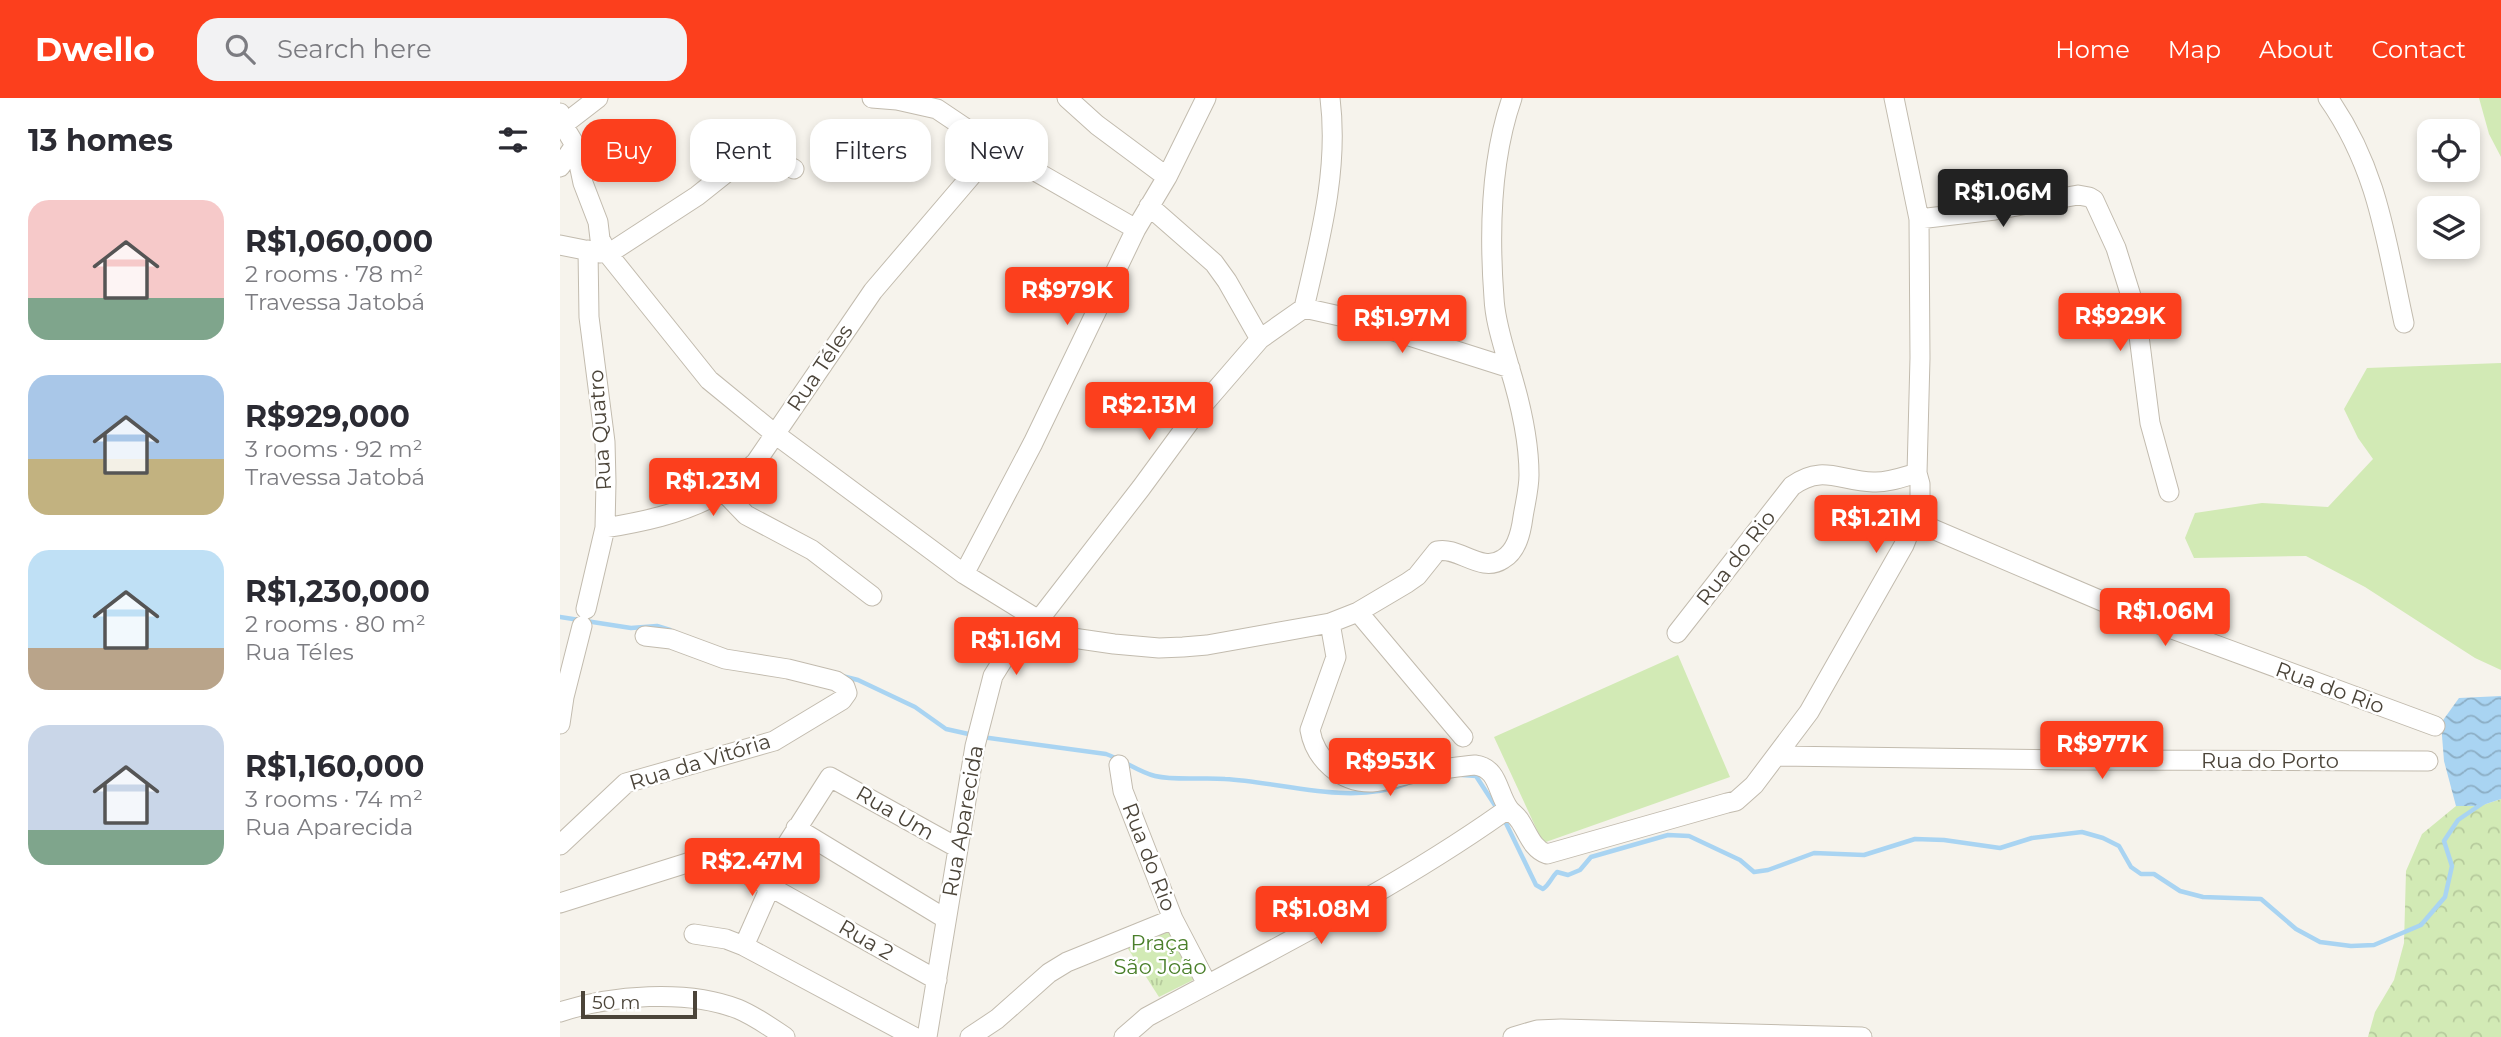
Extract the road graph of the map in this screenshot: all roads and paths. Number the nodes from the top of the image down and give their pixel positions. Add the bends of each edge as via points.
1 (598, 98) edge
2 (872, 98) edge
3 (1067, 98) edge
4 (1206, 98) edge
5 (1330, 98) edge
6 (1512, 98) edge
7 (1894, 98) edge
8 (2328, 98) edge
9 (561, 119) edge
10 (954, 119) edge
11 (575, 145) junction
12 (560, 167) edge
13 (1167, 177) junction
14 (1048, 178) edge
15 (714, 182) edge
16 (966, 182) edge
17 (1149, 206) junction
18 (1919, 219) junction
19 (1136, 229) junction
20 (560, 245) edge
21 (588, 250) junction
22 (608, 254) junction
23 (1304, 308) junction
24 (2404, 323) dead end
25 (1260, 339) junction
26 (1510, 368) junction
27 (775, 434) junction
28 (1917, 473) junction
29 (722, 490) junction
30 (2169, 492) dead end
31 (1914, 521) junction
32 (605, 528) junction
33 (964, 574) junction
34 (872, 596) dead end
35 (1358, 612) junction
36 (1038, 621) junction
37 (1330, 624) junction
38 (1677, 633) dead end
39 (645, 636) dead end
40 (560, 724) edge
41 (2435, 726) dead end
42 (1463, 737) dead end
43 (1777, 756) junction
44 (2428, 761) dead end
45 (1119, 765) dead end
46 (1502, 815) junction
47 (796, 828) junction
48 (560, 845) edge
49 (958, 848) junction
50 (771, 885) junction
51 (560, 903) edge
52 (946, 919) junction
53 (1173, 919) junction
54 (694, 934) dead end
55 (744, 946) junction
56 (936, 980) junction
57 (1207, 984) junction
58 (560, 1012) edge
59 (1633, 1035) edge
60 (785, 1037) edge
61 (914, 1037) edge
62 (928, 1037) edge
63 (970, 1037) edge
64 (1124, 1037) edge
65 (1513, 1037) edge
66 (1862, 1037) edge

1 - 9 street
2 - 10 street via 937,109
3 - 13 street
4 - 13 street
5 - 23 street via 1334,154
6 - 26 street via 1494,180 1491,246 1494,302
7 - 18 street
8 - 24 street via 2353,138 2376,195
9 - 11 street
11 - 12 street
11 - 22 street
13 - 17 street
14 - 19 street
15 - 22 street
16 - 27 street, Rua Téles via 873,290
17 - 19 street
17 - 25 street via 1214,263
18 - 28 street
18 - 30 street via 2078,195 2094,200 2116,248 2136,312 2150,423
19 - 33 street
20 - 21 street
21 - 22 street
21 - 32 street, Rua Quatro via 589,317 605,442
22 - 27 street via 709,380
23 - 25 street, Rua Aparecida
23 - 26 street via 1362,321
25 - 36 street, Rua Aparecida via 1196,413
26 - 35 street via 1528,452 1529,479 1514,549 1496,563 1437,551 1417,576
27 - 29 street, Rua Téles via 756,462
27 - 33 street
28 - 31 street via 1920,505
28 - 38 street, Rua do Rio via 1874,482 1830,474 1802,478
29 - 32 street, Rua Téles via 662,516
29 - 34 street via 746,515 812,550
31 - 41 street, Rua do Rio via 2137,616
31 - 43 street via 1809,712
32 - 40 street, Rua Quatro
33 - 36 street
35 - 37 street
35 - 42 street
36 - 37 street via 1066,637 1159,648 1207,645
36 - 49 street, Rua Aparecida via 993,676 977,736
37 - 46 street via 1336,657 1311,730 1321,759 1343,776 1371,782 1482,766 1494,776
39 - 48 street, Rua da Vitória via 684,642 725,659 836,681 846,693 842,700 774,741 626,783
43 - 44 street, Rua do Porto
43 - 46 street via 1736,801 1551,853 1536,848 1519,818
45 - 53 street, Rua do Rio via 1123,791
46 - 57 street via 1438,857
47 - 49 street, Rua Um via 827,778 832,777
47 - 50 street via 774,866
47 - 52 street
49 - 52 street, Rua Aparecida
50 - 51 street, Rua 2 via 719,860 703,859
50 - 55 street
50 - 56 street, Rua 2
52 - 56 street, Rua Aparecida
53 - 57 street, Rua do Rio
53 - 63 street via 1058,967
54 - 55 street
55 - 61 street
56 - 62 street, Rua Aparecida
57 - 64 street via 1147,1017
58 - 60 street via 635,998 686,997 740,1010
59 - 65 street via 1561,1029
59 - 66 street

